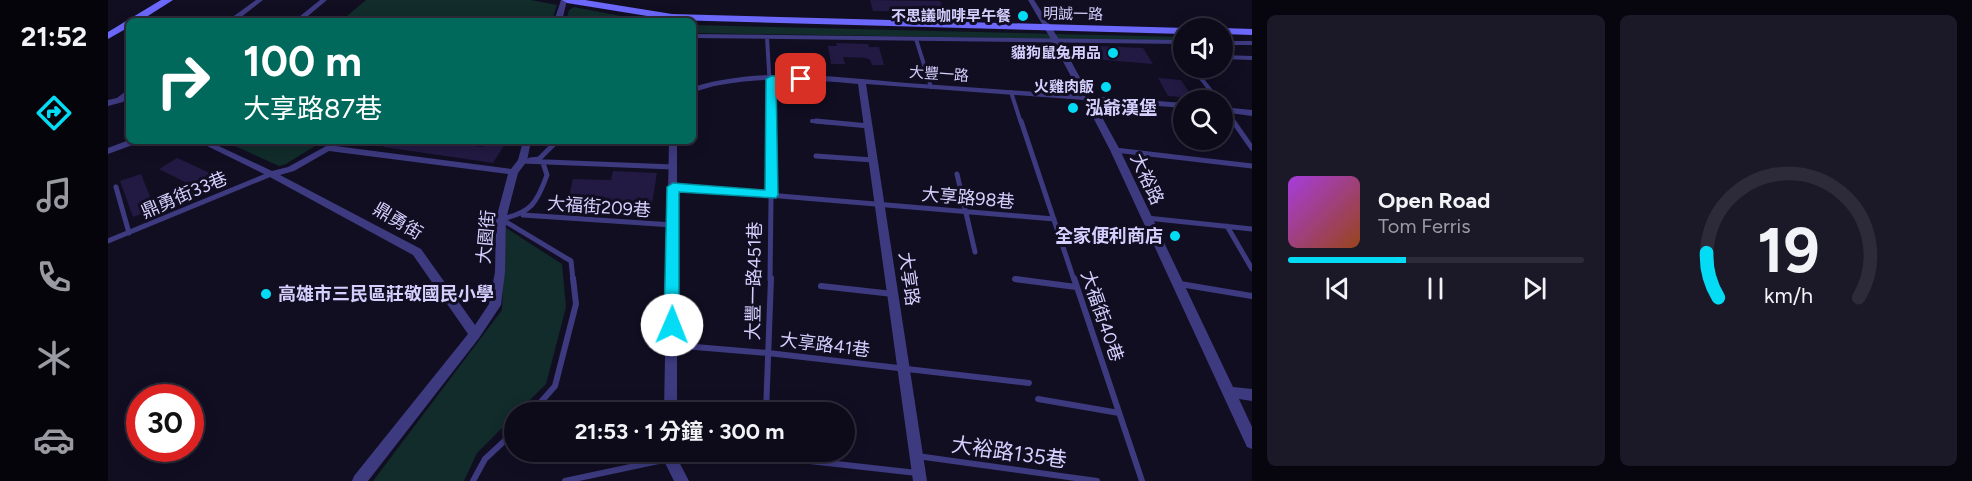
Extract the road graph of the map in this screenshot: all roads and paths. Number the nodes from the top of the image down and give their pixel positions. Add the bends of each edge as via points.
1 (182, 0) edge
2 (260, 0) edge
3 (324, 0) edge
4 (565, 0) edge
5 (1031, 0) edge
6 (169, 4) edge
7 (138, 18) edge
8 (151, 18) edge
9 (235, 18) edge
10 (302, 18) edge
11 (559, 18) edge
12 (126, 25) edge
13 (1050, 29) junction
14 (1173, 31) edge
15 (1233, 31) edge
16 (1252, 32) edge
17 (126, 34) edge
18 (108, 36) edge
19 (696, 36) edge
20 (767, 37) junction
21 (916, 39) junction
22 (1056, 41) junction
23 (1173, 42) edge
24 (1233, 43) edge
25 (108, 44) edge
26 (1252, 44) edge
27 (1233, 57) edge
28 (1252, 58) edge
29 (1201, 78) edge
30 (771, 79) junction
31 (862, 82) junction
32 (931, 87) junction
33 (696, 89) edge
34 (1210, 90) edge
35 (1011, 92) junction
36 (126, 95) edge
37 (1085, 97) junction
38 (108, 98) edge
39 (120, 100) junction
40 (108, 103) edge
41 (126, 103) edge
42 (1173, 105) edge
43 (1233, 110) edge
44 (1252, 113) edge
45 (812, 121) dead end
46 (1233, 122) edge
47 (869, 126) junction
48 (127, 144) edge
49 (207, 144) edge
50 (526, 144) edge
51 (554, 144) edge
52 (673, 144) edge
53 (1252, 148) edge
54 (1115, 150) junction
55 (108, 151) edge
56 (816, 156) dead end
57 (873, 160) junction
58 (522, 161) junction
59 (543, 163) junction
60 (1252, 166) edge
61 (673, 167) junction
62 (513, 172) junction
63 (271, 174) junction
64 (957, 174) dead end
65 (116, 187) dead end
66 (673, 187) junction
67 (771, 195) junction
68 (880, 203) junction
69 (965, 211) junction
70 (523, 215) junction
71 (1147, 218) junction
72 (501, 219) junction
73 (1054, 219) junction
74 (673, 225) junction
75 (1227, 226) junction
76 (1252, 229) edge
77 (129, 233) junction
78 (108, 241) edge
79 (975, 252) dead end
80 (1252, 269) edge
81 (1015, 279) dead end
82 (1178, 284) junction
83 (821, 286) dead end
84 (1076, 286) junction
85 (893, 294) junction
86 (1252, 296) edge
87 (475, 334) junction
88 (671, 345) junction
89 (768, 353) junction
90 (904, 369) junction
91 (1029, 382) dead end
92 (1229, 392) junction
93 (1252, 395) edge
94 (1038, 399) dead end
95 (541, 402) edge
96 (670, 402) edge
97 (766, 402) edge
98 (1119, 413) junction
99 (504, 441) edge
100 (1252, 442) edge
101 (916, 456) junction
102 (642, 462) edge
103 (673, 462) edge
104 (819, 462) edge
105 (919, 477) edge
106 (359, 481) edge
107 (473, 481) edge
108 (565, 481) edge
109 (682, 481) edge
110 (1096, 481) edge
111 (1142, 481) edge

1 - 6 street
2 - 9 street
3 - 10 street
4 - 11 street
4 - 13 street, 明誠一路 via 672,17
5 - 13 street, 大裕路
6 - 7 street
6 - 8 street
12 - 18 street
13 - 14 street, 明誠一路
13 - 22 street, 大裕路
15 - 16 street
17 - 25 street
19 - 20 lane, 明誠一路
20 - 21 lane, 明誠一路
20 - 30 lane
21 - 22 lane, 明誠一路
21 - 32 lane
22 - 23 lane, 明誠一路
22 - 37 street, 大裕路
24 - 26 lane
27 - 28 lane
29 - 34 lane
30 - 31 street, 大豐一路
30 - 33 street, 大豐一路 via 735,79
30 - 67 lane, 大豐一路451巷
31 - 32 street, 大豐一路
31 - 47 street, 大享路
32 - 35 street, 大豐一路
35 - 37 street, 大豐一路
35 - 73 lane, 大福街40巷
36 - 39 street
37 - 42 street, 大豐一路
37 - 54 street, 大裕路
38 - 39 street
39 - 40 street
39 - 41 street
43 - 44 street
45 - 47 lane
46 - 53 lane
47 - 57 street, 大享路
48 - 55 street
49 - 63 street, 鼎勇街
50 - 58 street, 大園街
51 - 58 lane via 539,159
52 - 61 street
54 - 60 lane
54 - 71 street, 大裕路
56 - 57 lane
57 - 68 street, 大享路
58 - 59 lane
58 - 62 street, 大園街
59 - 61 lane
59 - 70 lane via 548,175 544,186
61 - 66 street
62 - 63 street via 328,148 291,169
62 - 72 street, 大園街
63 - 77 lane, 鼎勇街33巷
63 - 87 street, 鼎勇街 via 417,252
64 - 69 lane
65 - 77 lane
66 - 67 lane, 大享路98巷
66 - 74 street
67 - 68 lane, 大享路98巷
67 - 89 lane, 大豐一路451巷
68 - 69 lane, 大享路98巷
68 - 85 street, 大享路
69 - 73 lane, 大享路98巷
69 - 79 lane
70 - 72 lane, 大福街209巷
70 - 74 lane, 大福街209巷
71 - 75 lane
71 - 82 street, 大裕路
72 - 87 street, 大園街 via 495,305
72 - 95 lane via 571,261 576,304 555,386
73 - 84 lane, 大福街40巷
74 - 88 street
75 - 76 lane
75 - 80 lane
77 - 78 lane, 鼎勇街33巷
81 - 84 lane
82 - 86 lane
82 - 92 street, 大裕路
83 - 85 lane
84 - 98 lane, 大福街40巷
85 - 90 street, 大享路
87 - 106 street
88 - 89 lane, 大享路41巷
88 - 96 street
89 - 90 lane, 大享路41巷
89 - 97 lane, 大豐一路451巷
90 - 91 lane, 大享路41巷
90 - 101 street, 大享路
92 - 93 street
92 - 100 street, 大裕路
94 - 98 lane
98 - 111 lane, 大福街40巷
99 - 107 lane via 485,459
101 - 105 street, 大享路
101 - 110 lane, 大裕路135巷
102 - 108 lane
103 - 109 street
104 - 105 lane

